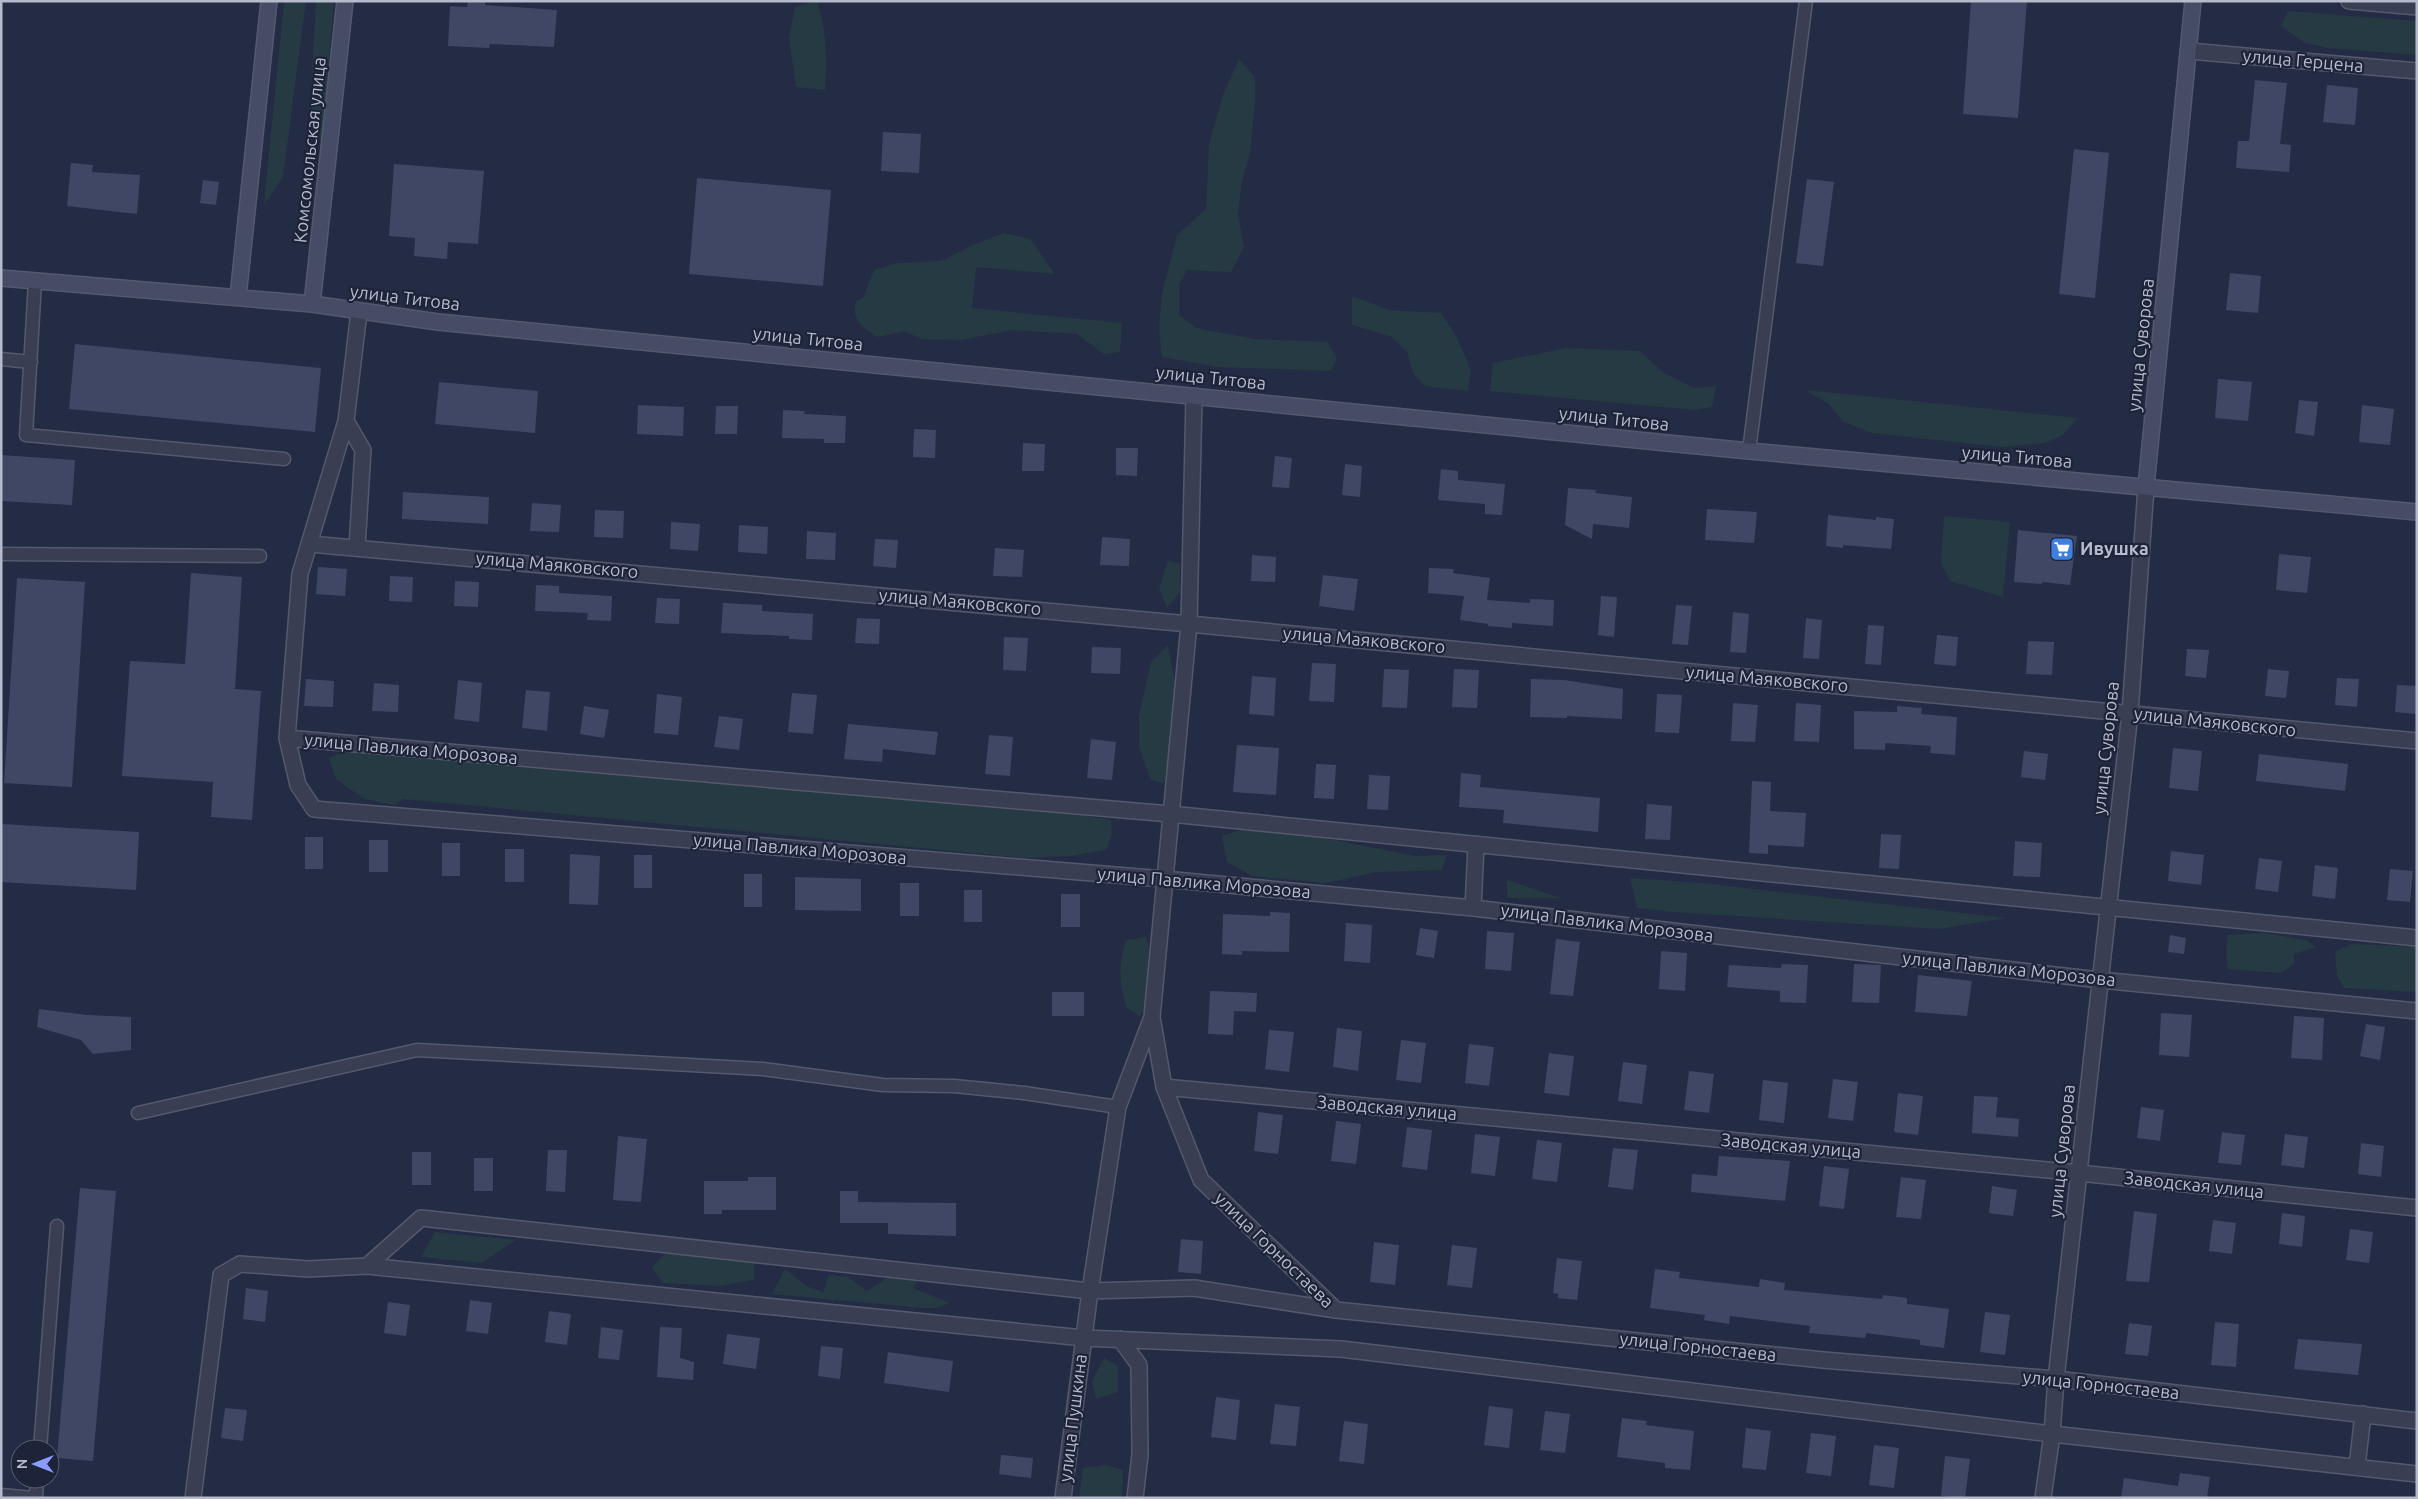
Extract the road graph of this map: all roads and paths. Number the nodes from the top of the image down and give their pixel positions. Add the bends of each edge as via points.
1 (269, 1) edge
2 (345, 1) edge
3 (1806, 1) edge
4 (2193, 1) edge
5 (2349, 1) edge
6 (2417, 7) edge
7 (2189, 51) junction
8 (2417, 71) edge
9 (1, 278) edge
10 (35, 282) junction
11 (238, 298) junction
12 (312, 304) junction
13 (359, 312) junction
14 (1, 359) edge
15 (31, 362) junction
16 (1194, 396) junction
17 (346, 421) junction
18 (1749, 451) junction
19 (284, 459) dead end
20 (2146, 487) junction
21 (2417, 512) edge
22 (310, 544) junction
23 (357, 546) junction
24 (1, 554) edge
25 (260, 556) dead end
26 (1189, 624) junction
27 (2130, 713) junction
28 (286, 738) junction
29 (2417, 741) edge
30 (1170, 814) junction
31 (1476, 846) junction
32 (1164, 879) junction
33 (1473, 908) junction
34 (2107, 908) junction
35 (2417, 938) edge
36 (2100, 980) junction
37 (2417, 1011) edge
38 (1152, 1017) junction
39 (1164, 1087) junction
40 (1118, 1106) junction
41 (138, 1113) dead end
42 (2079, 1173) junction
43 (2417, 1208) edge
44 (57, 1226) dead end
45 (367, 1266) junction
46 (1090, 1291) junction
47 (1336, 1310) junction
48 (1084, 1338) junction
49 (1120, 1339) junction
50 (2056, 1379) junction
51 (2363, 1414) junction
52 (2417, 1421) edge
53 (2052, 1434) junction
54 (41, 1439) edge
55 (2357, 1467) junction
56 (2417, 1474) edge
57 (1, 1495) edge
58 (34, 1498) edge
59 (192, 1498) edge
60 (1063, 1498) edge
61 (1136, 1498) edge
62 (2043, 1498) edge

1 - 11 main road
2 - 12 main road, Комсомольская улица
3 - 18 lane
4 - 7 main road, улица Суворова
5 - 6 street
7 - 8 street, улица Герцена
7 - 20 main road, улица Суворова
9 - 10 main road, улица Титова
10 - 11 main road, улица Титова
10 - 15 lane
11 - 12 main road, улица Титова
12 - 13 main road, улица Титова
13 - 16 main road, улица Титова
13 - 17 street
14 - 15 lane
15 - 19 lane via 26,435
16 - 18 main road, улица Титова
16 - 26 street
17 - 22 street
17 - 23 street via 362,450
18 - 20 main road, улица Титова
20 - 21 main road, улица Титова
20 - 27 street, улица Суворова
22 - 23 street, улица Маяковского
22 - 28 street via 300,574
23 - 26 street, улица Маяковского
24 - 25 lane
26 - 27 street, улица Маяковского
26 - 30 street
27 - 29 street, улица Маяковского
27 - 34 street, улица Суворова
28 - 30 street, улица Павлика Морозова
28 - 32 street, улица Павлика Морозова via 298,785 314,810
30 - 31 street, улица Павлика Морозова
30 - 32 street
31 - 33 street
31 - 34 street, улица Павлика Морозова
32 - 33 street, улица Павлика Морозова
32 - 38 street
33 - 36 street, улица Павлика Морозова
34 - 35 street, улица Павлика Морозова
34 - 36 street, улица Суворова
36 - 37 street, улица Павлика Морозова
36 - 42 street, улица Суворова
38 - 39 street, улица Горностаева
38 - 40 street, улица Пушкина
39 - 42 street, Заводская улица
39 - 47 street, улица Горностаева via 1201,1180
40 - 41 lane via 954,1086 883,1085 763,1069 416,1050
40 - 46 street, улица Пушкина
42 - 43 street, Заводская улица
42 - 50 street, улица Суворова
44 - 54 lane
45 - 46 street via 422,1218
45 - 48 street
45 - 59 street via 308,1268 240,1264 221,1275
46 - 47 street via 1194,1288
46 - 48 street, улица Пушкина
47 - 50 street, улица Горностаева via 1823,1360
48 - 49 street
48 - 60 street, улица Пушкина
49 - 53 street via 1340,1349
49 - 61 street via 1139,1366 1140,1455
50 - 51 street, улица Горностаева
50 - 53 street, улица Суворова
51 - 52 street, улица Горностаева
51 - 55 street
53 - 55 street
53 - 62 street, улица Суворова
55 - 56 street
57 - 58 lane

